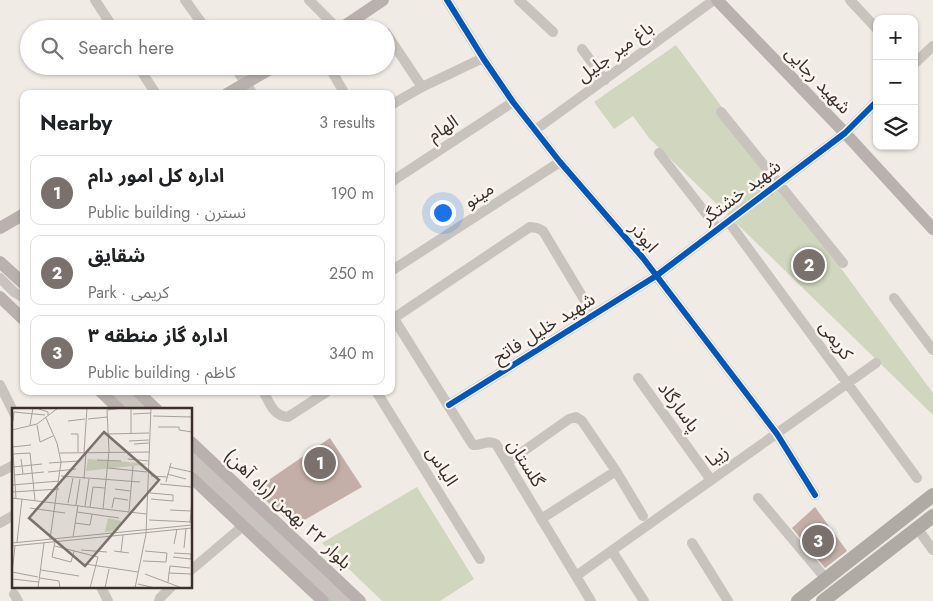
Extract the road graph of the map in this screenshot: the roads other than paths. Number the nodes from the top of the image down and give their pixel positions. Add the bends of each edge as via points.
1 (95, 0) edge
2 (185, 0) edge
3 (309, 0) edge
4 (383, 0) edge
5 (447, 0) edge
6 (519, 0) edge
7 (716, 0) edge
8 (850, 0) edge
9 (108, 20) edge
10 (199, 20) edge
11 (330, 20) edge
12 (353, 20) edge
13 (873, 25) edge
14 (553, 32) dead end
15 (395, 46) edge
16 (933, 46) edge
17 (582, 48) dead end
18 (483, 58) junction
19 (918, 60) edge
20 (144, 75) edge
21 (240, 75) edge
22 (260, 75) edge
23 (334, 75) edge
24 (605, 80) junction
25 (246, 83) junction
26 (422, 87) junction
27 (153, 90) edge
28 (234, 90) edge
29 (250, 90) edge
30 (343, 90) edge
31 (513, 102) junction
32 (395, 104) edge
33 (873, 105) edge
34 (720, 112) dead end
35 (535, 130) junction
36 (845, 133) junction
37 (659, 153) dead end
38 (560, 162) junction
39 (395, 179) edge
40 (778, 183) junction
41 (20, 216) edge
42 (728, 221) junction
43 (0, 228) edge
44 (718, 229) junction
45 (933, 229) edge
46 (0, 262) edge
47 (843, 264) dead end
48 (395, 268) edge
49 (656, 276) junction
50 (0, 278) edge
51 (19, 288) edge
52 (0, 297) edge
53 (894, 298) dead end
54 (588, 306) dead end
55 (395, 315) edge
56 (20, 316) edge
57 (395, 319) edge
58 (933, 350) edge
59 (876, 363) dead end
60 (638, 378) dead end
61 (847, 383) junction
62 (0, 385) edge
63 (104, 395) edge
64 (119, 395) edge
65 (130, 395) edge
66 (141, 395) edge
67 (265, 395) edge
68 (322, 395) edge
69 (378, 395) edge
70 (448, 405) junction
71 (118, 408) edge
72 (133, 408) edge
73 (143, 408) edge
74 (155, 408) edge
75 (12, 409) edge
76 (777, 434) junction
77 (192, 443) edge
78 (192, 454) edge
79 (508, 462) junction
80 (192, 463) edge
81 (12, 466) edge
82 (616, 471) junction
83 (0, 472) edge
84 (192, 478) edge
85 (917, 478) dead end
86 (711, 480) junction
87 (815, 495) dead end
88 (933, 495) edge
89 (758, 498) dead end
90 (12, 516) edge
91 (644, 516) dead end
92 (933, 516) edge
93 (541, 519) junction
94 (0, 523) edge
95 (243, 526) junction
96 (917, 528) junction
97 (692, 543) dead end
98 (933, 550) edge
99 (612, 551) junction
100 (480, 559) dead end
101 (192, 569) edge
102 (576, 576) junction
103 (826, 579) junction
104 (102, 588) edge
105 (170, 588) edge
106 (108, 601) edge
107 (159, 601) edge
108 (323, 601) edge
109 (336, 601) edge
110 (349, 601) edge
111 (360, 601) edge
112 (591, 601) edge
113 (644, 601) edge
114 (728, 601) edge
115 (798, 601) edge
116 (823, 601) edge

1 - 9 street
2 - 10 street
3 - 11 street
4 - 12 main road
5 - 18 street, ابوذر
6 - 14 street
7 - 24 street, باغ میر جلیل
7 - 36 main road, شهید رجایی
8 - 13 street
15 - 26 street
16 - 19 street
17 - 24 street
18 - 26 street
18 - 31 street, ابوذر
20 - 27 street
21 - 25 street
22 - 25 main road
23 - 30 street
24 - 35 street, باغ میر جلیل
25 - 28 main road
25 - 29 street
26 - 32 street
31 - 35 street, ابوذر
31 - 39 street, الهام
33 - 36 street, شهید خشتگر
34 - 40 street
35 - 38 street, ابوذر
36 - 40 street, شهید خشتگر
36 - 45 main road, شهید رجایی
37 - 44 street
38 - 48 street, مینو
38 - 49 street, ابوذر
40 - 42 street, شهید خشتگر
40 - 47 street
41 - 43 main road
42 - 44 street, شهید خشتگر
42 - 61 street, کریمی
44 - 49 street, شهید خشتگر
46 - 51 main road
49 - 70 street, شهید خلیل فاتح
49 - 76 street, ابوذر
50 - 51 street
52 - 56 main road
53 - 58 street
54 - 55 street via 543,231 530,227
57 - 70 street, گلستان
59 - 61 street, زیبا
60 - 86 street, پاسارگاد
61 - 76 street, زیبا
61 - 85 street, کریمی
62 - 75 street
63 - 71 main road
64 - 72 street
65 - 73 street
66 - 74 main road
67 - 68 street via 277,415 288,417
69 - 100 street, الیاس
70 - 79 street, گلستان via 473,445 492,441
76 - 86 street, زیبا
76 - 87 street, ابوذر
77 - 111 main road, بلوار ۲۲ بهمن (راه آهن)
78 - 110 street
79 - 82 street via 576,416
79 - 93 street, گلستان
80 - 109 street
81 - 83 street
82 - 91 street
82 - 93 street
84 - 95 main road
86 - 99 street, زیبا
88 - 103 highway
89 - 103 street
90 - 94 street
92 - 96 highway
93 - 102 street, گلستان
95 - 101 street
95 - 108 main road
96 - 98 street
96 - 116 highway
97 - 114 street
99 - 102 street, زیبا
99 - 113 street
102 - 112 street, گلستان
103 - 115 highway
104 - 106 street
105 - 107 street

